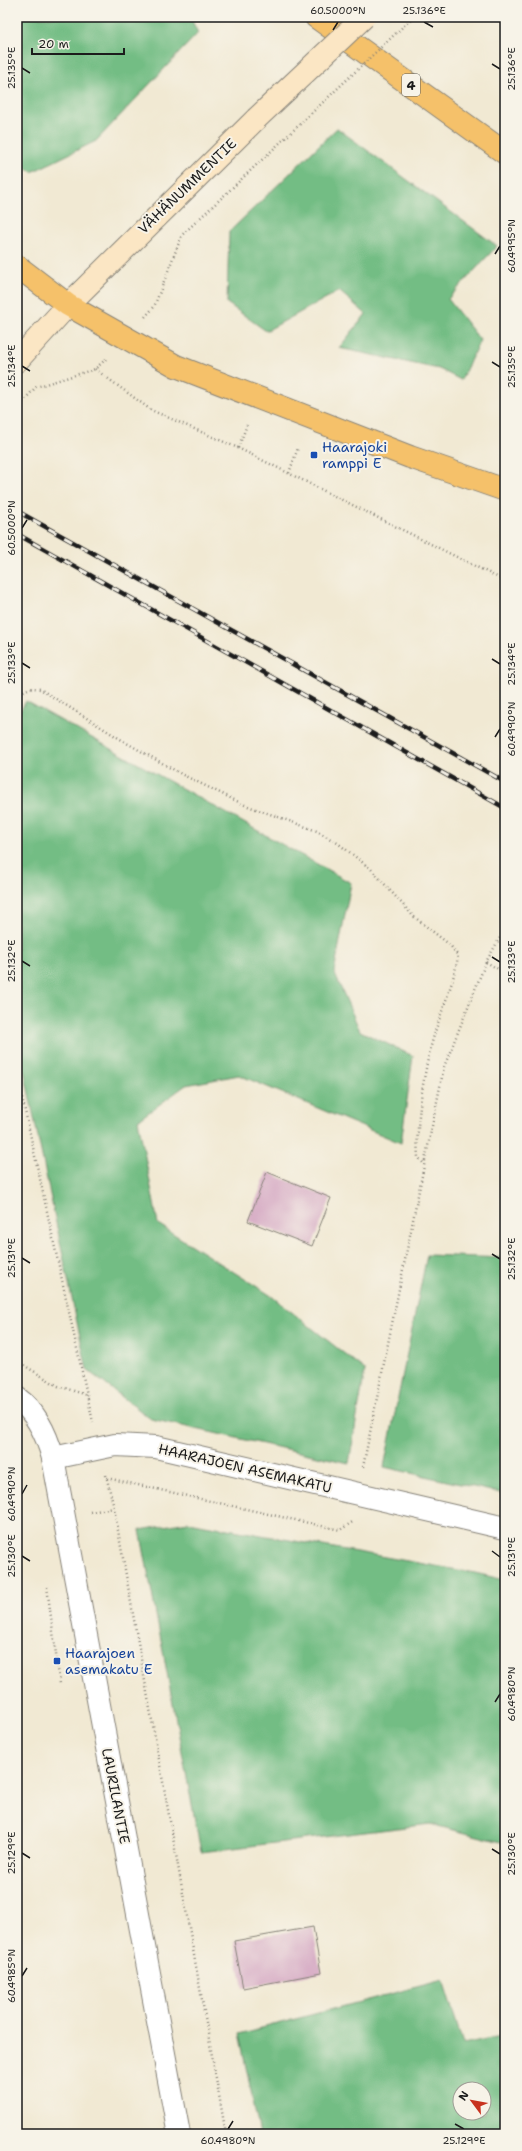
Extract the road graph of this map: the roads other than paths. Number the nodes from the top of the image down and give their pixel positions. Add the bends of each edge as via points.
1 (316, 17) edge
2 (364, 17) edge
3 (505, 153) edge
4 (17, 266) edge
5 (68, 305) junction
6 (17, 361) edge
7 (505, 490) edge
8 (17, 1398) edge
9 (53, 1458) junction
10 (505, 1528) edge
11 (179, 2134) edge

1 - 3 highway, 4
2 - 5 main road, VÄHÄNUMMENTIE, bridge via 256,119
4 - 5 highway
5 - 6 main road, VÄHÄNUMMENTIE
5 - 7 highway via 176,366 410,457
8 - 9 street via 23,1402 47,1435
9 - 10 street, HAARAJOEN ASEMAKATU via 115,1444 156,1447
9 - 11 street, LAURILANTIE

